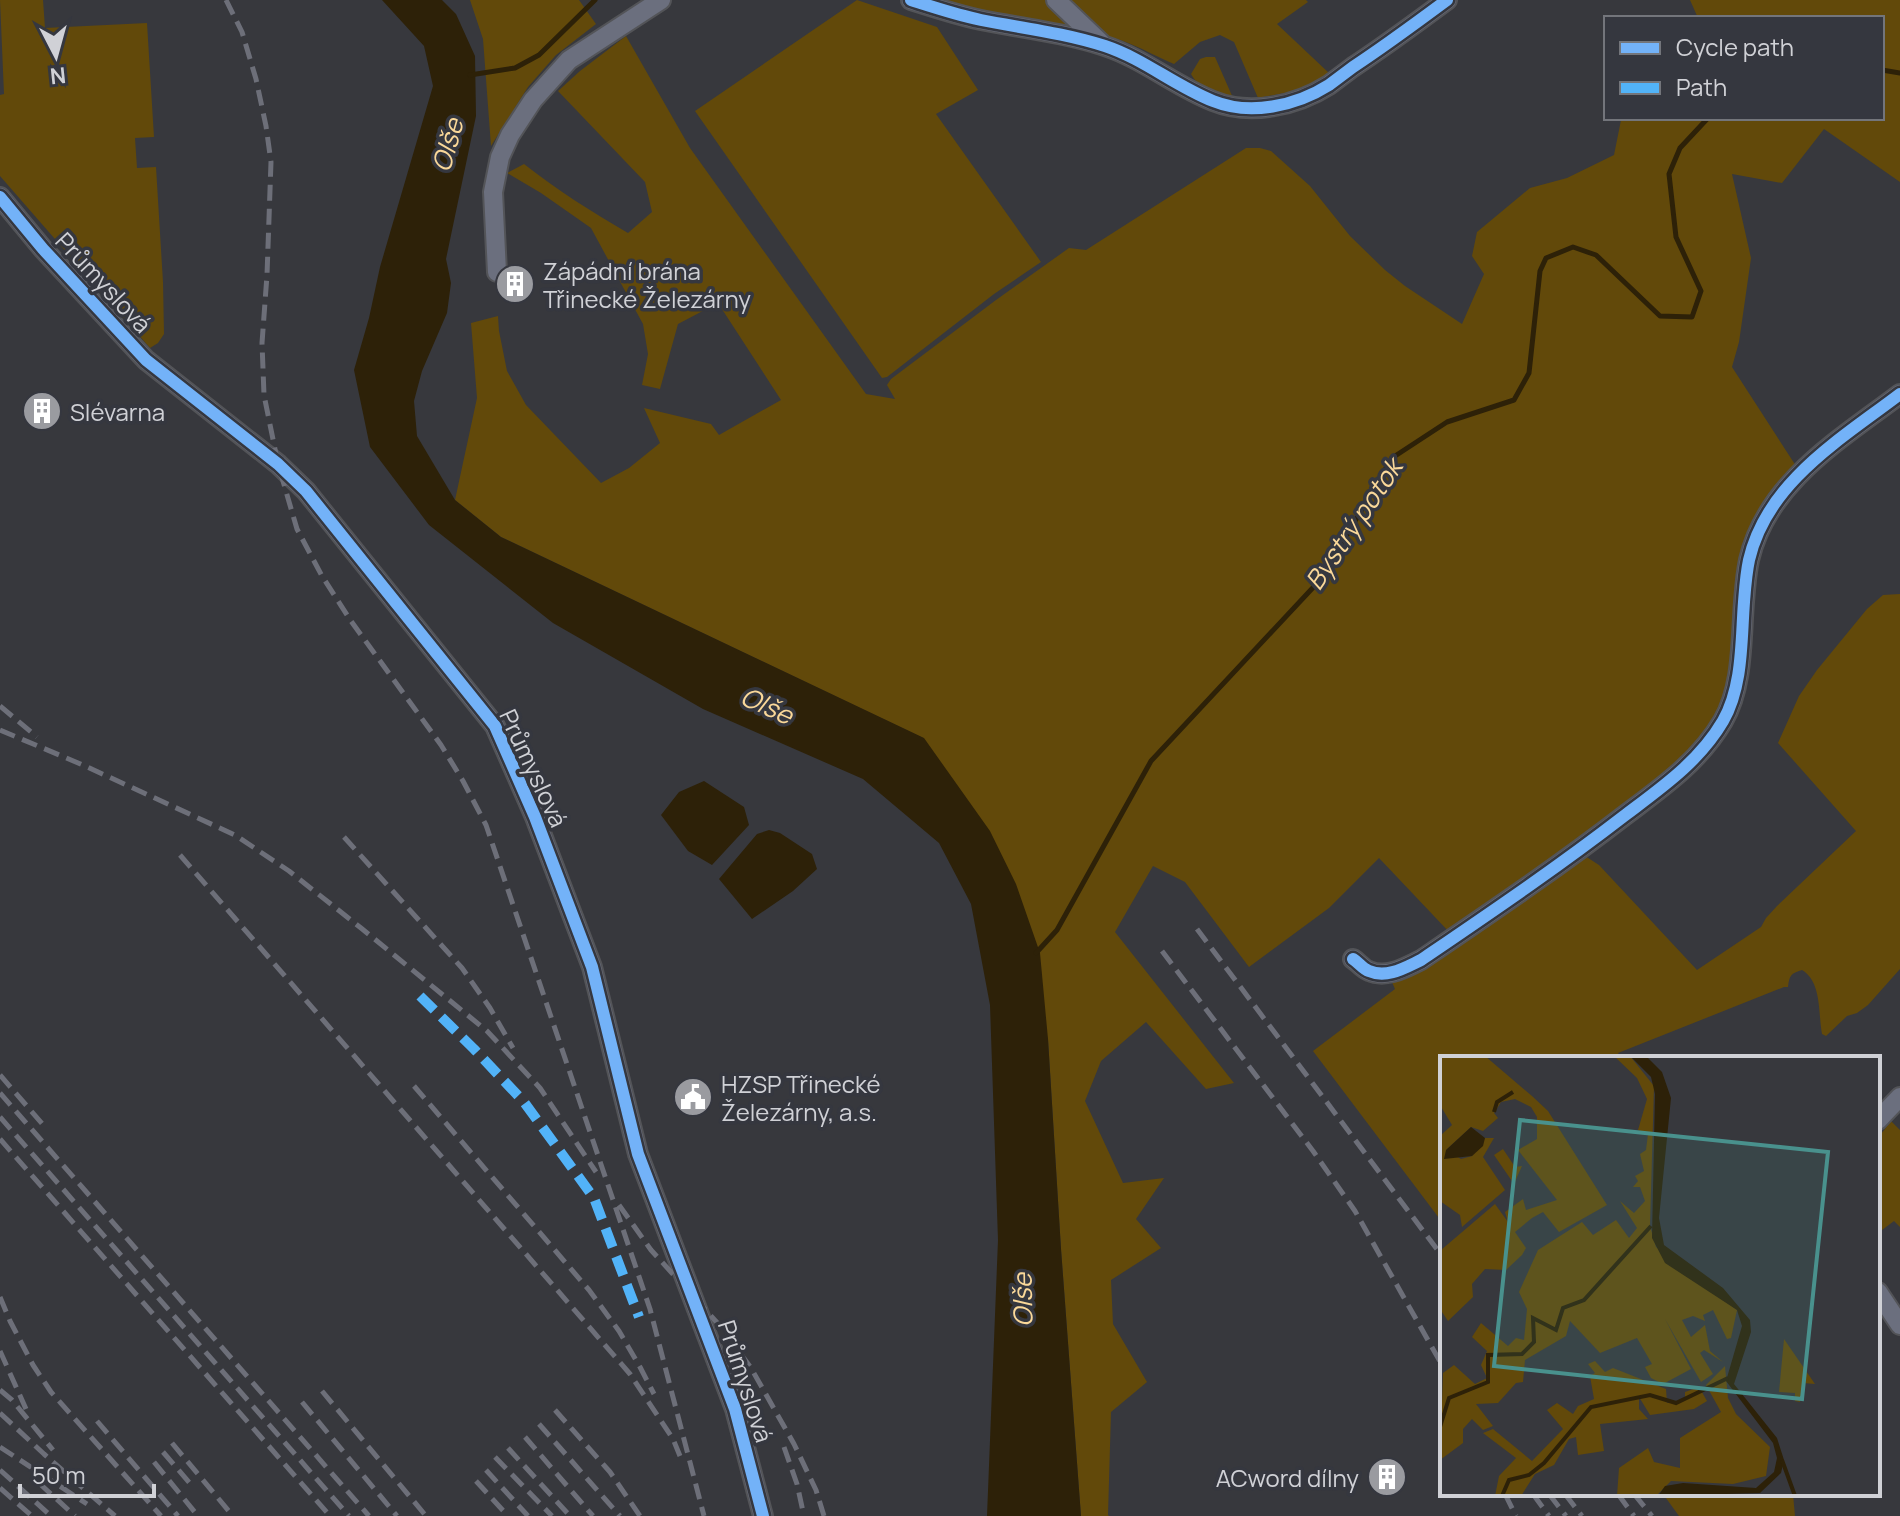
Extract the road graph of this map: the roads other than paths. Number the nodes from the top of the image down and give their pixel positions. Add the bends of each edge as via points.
1 (661, 0) edge
2 (911, 0) edge
3 (1056, 0) edge
4 (1447, 0) edge
5 (933, 3) edge
6 (1103, 45) junction
7 (0, 197) edge
8 (497, 272) dead end
9 (1900, 394) edge
10 (1353, 959) dead end
11 (1900, 1097) edge
12 (1880, 1118) edge
13 (1880, 1295) edge
14 (1900, 1325) edge
15 (763, 1516) edge

1 - 8 street via 569,60 510,135 493,192
2 - 5 street
3 - 6 street
4 - 6 street via 1327,86 1279,106 1230,107 1214,102
5 - 6 street via 977,19
7 - 15 street, Průmyslová via 146,360 306,491 495,726 592,967 638,1154 735,1409
9 - 10 street via 1805,468 1780,495 1760,529 1749,560 1735,693 1726,717 1698,756 1572,856 1421,960 1384,974 1368,971
11 - 12 street
13 - 14 street

